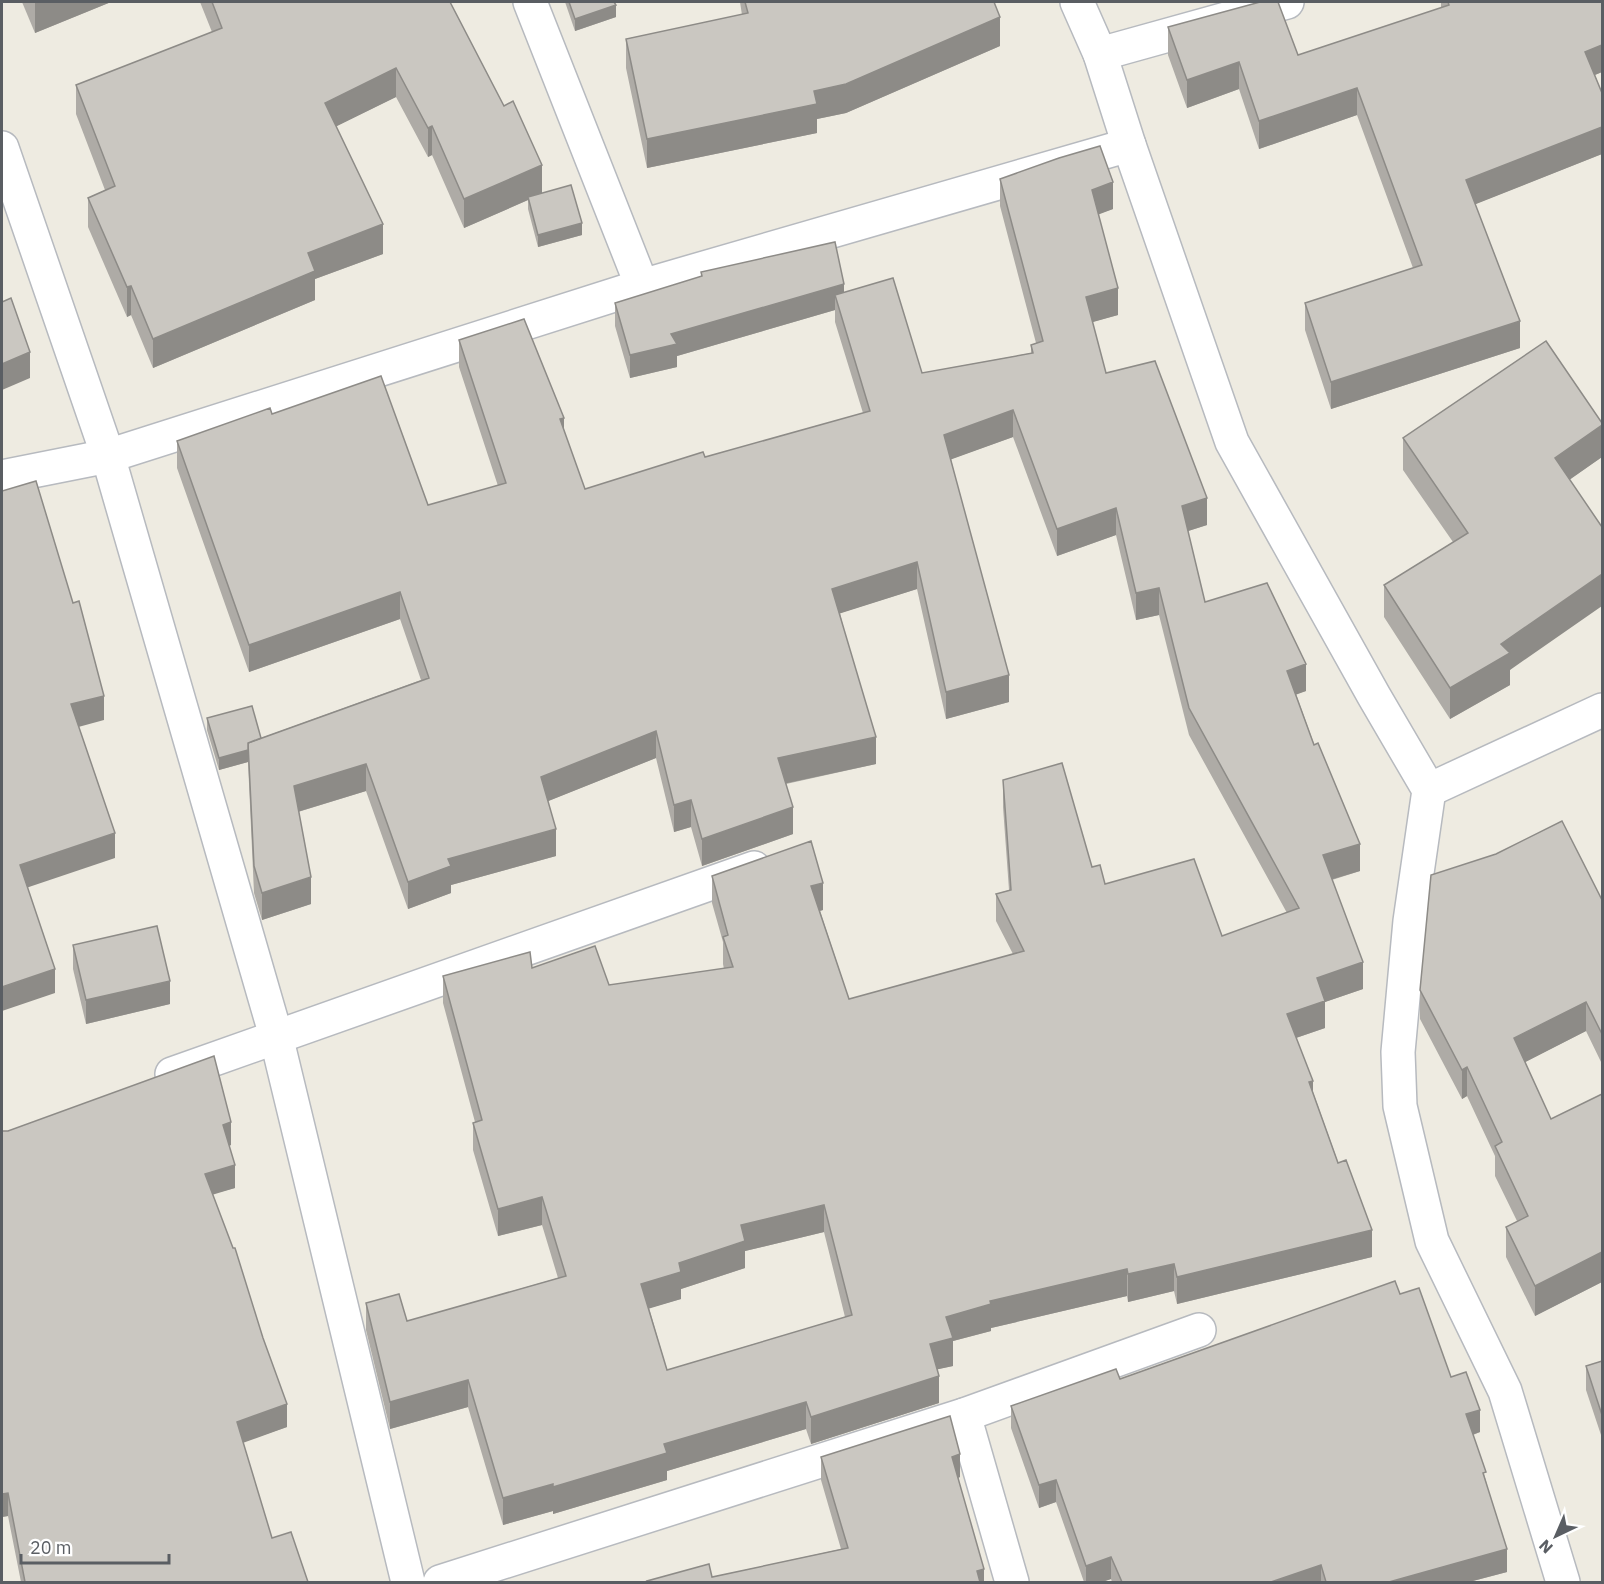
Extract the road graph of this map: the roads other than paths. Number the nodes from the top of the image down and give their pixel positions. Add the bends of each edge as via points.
1 (530, 2) edge
2 (1077, 2) edge
3 (1287, 2) edge
4 (1100, 54) junction
5 (1129, 145) junction
6 (2, 148) edge
7 (642, 286) junction
8 (108, 456) junction
9 (2, 477) edge
10 (1602, 710) edge
11 (1429, 790) junction
12 (786, 857) edge
13 (276, 1036) junction
14 (144, 1084) edge
15 (1199, 1330) dead end
16 (964, 1415) junction
17 (408, 1582) edge
18 (440, 1582) edge
19 (1012, 1582) edge
20 (1563, 1582) edge

1 - 7 street
2 - 4 street
3 - 4 street
4 - 5 street
5 - 7 street
5 - 11 street via 1232,442
6 - 8 street
7 - 8 street
8 - 9 street
8 - 13 street
10 - 11 street
11 - 20 street via 1410,921 1398,1052 1400,1106 1432,1241 1505,1391
12 - 13 street
13 - 14 street
13 - 17 street
15 - 16 street
16 - 18 street
16 - 19 street

